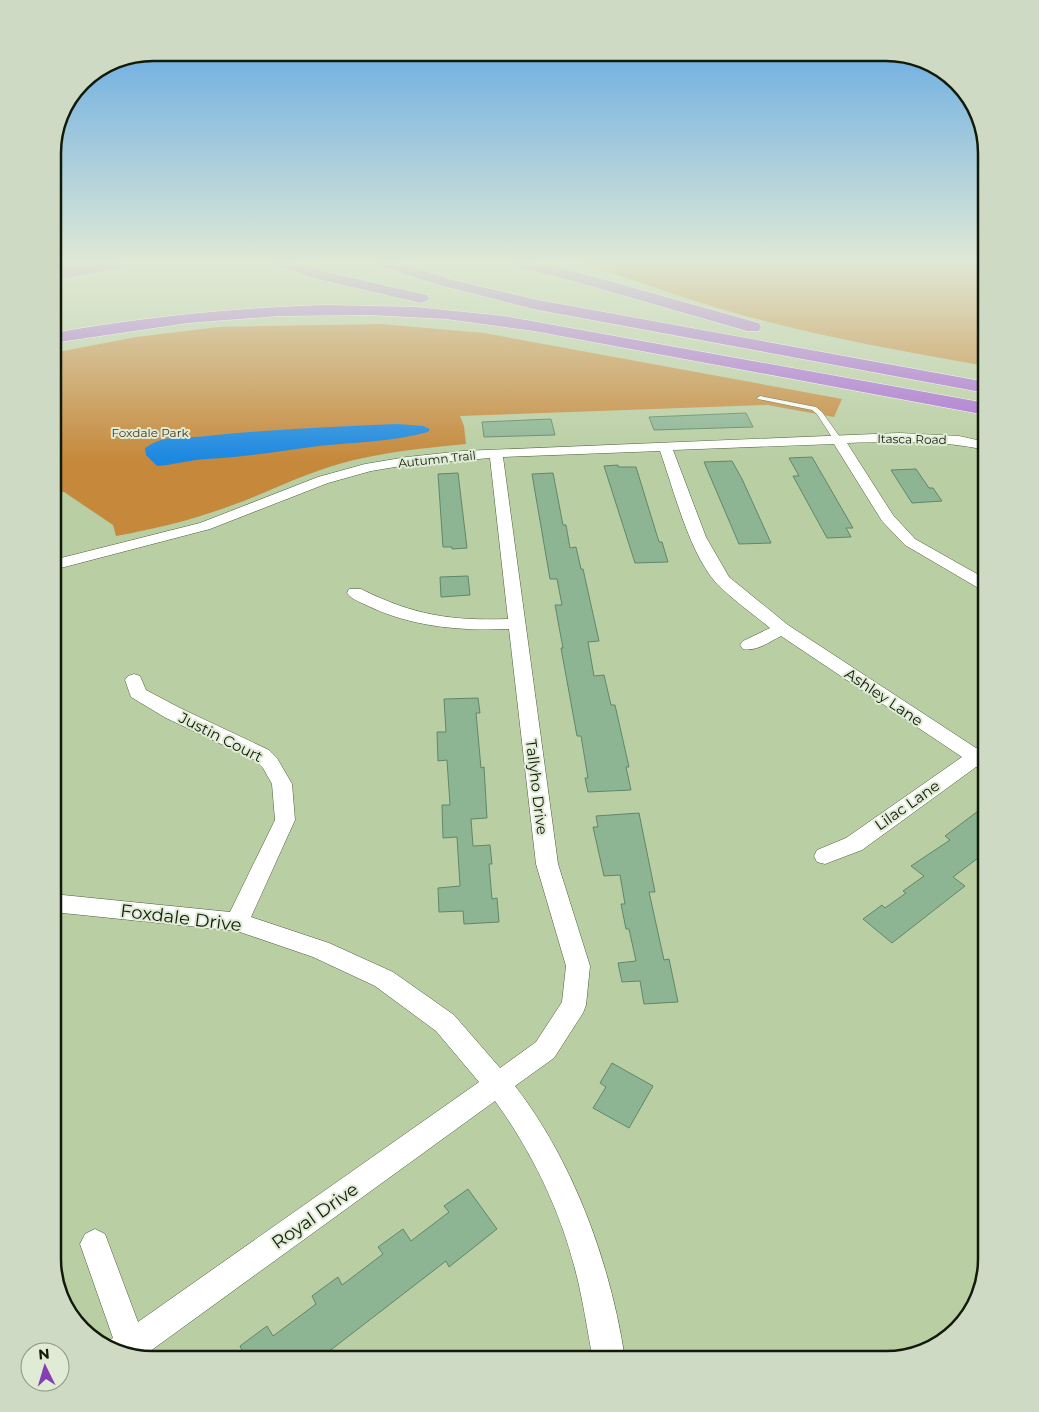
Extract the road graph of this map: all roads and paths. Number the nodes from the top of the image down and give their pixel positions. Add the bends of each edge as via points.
1 (116, 327) edge
2 (537, 327) edge
3 (577, 327) edge
4 (656, 327) edge
5 (753, 327) edge
6 (61, 337) edge
7 (978, 377) edge
8 (978, 387) edge
9 (760, 398) dead end
10 (978, 402) edge
11 (978, 408) edge
12 (838, 440) junction
13 (978, 444) edge
14 (665, 447) junction
15 (496, 454) junction
16 (61, 563) edge
17 (978, 581) edge
18 (355, 593) dead end
19 (516, 624) junction
20 (782, 629) junction
21 (748, 646) dead end
22 (134, 680) dead end
23 (978, 754) edge
24 (978, 760) edge
25 (825, 856) dead end
26 (61, 904) edge
27 (237, 922) junction
28 (498, 1085) junction
29 (95, 1244) dead end
30 (125, 1347) edge
31 (128, 1347) edge
32 (607, 1351) edge

1 - 6 highway
2 - 11 highway
3 - 10 highway
4 - 8 highway
5 - 7 highway
9 - 12 lane via 814,408
12 - 13 street, Itasca Road via 930,438
12 - 14 street, Autumn Trail
12 - 17 street via 887,518 910,542
14 - 15 street, Autumn Trail
14 - 20 street, Ashley Lane via 698,537 712,564 723,580
15 - 16 street, Autumn Trail via 423,459 370,467 324,480 205,526
15 - 19 street, Tallyho Drive
18 - 19 street via 379,606 419,619 470,626
19 - 28 street, Tallyho Drive via 547,864 578,966 574,1005 544,1050
20 - 21 street
20 - 23 street, Ashley Lane
22 - 27 street, Justin Court via 138,692 173,713 262,755 282,784 285,820
24 - 25 street, Lilac Lane via 854,844
26 - 27 street, Foxdale Drive
27 - 28 street, Foxdale Drive via 322,950 384,979 445,1023
28 - 31 street, Royal Drive
28 - 32 street, Foxdale Drive via 521,1115 573,1218 590,1268
29 - 30 street, Royal Drive

